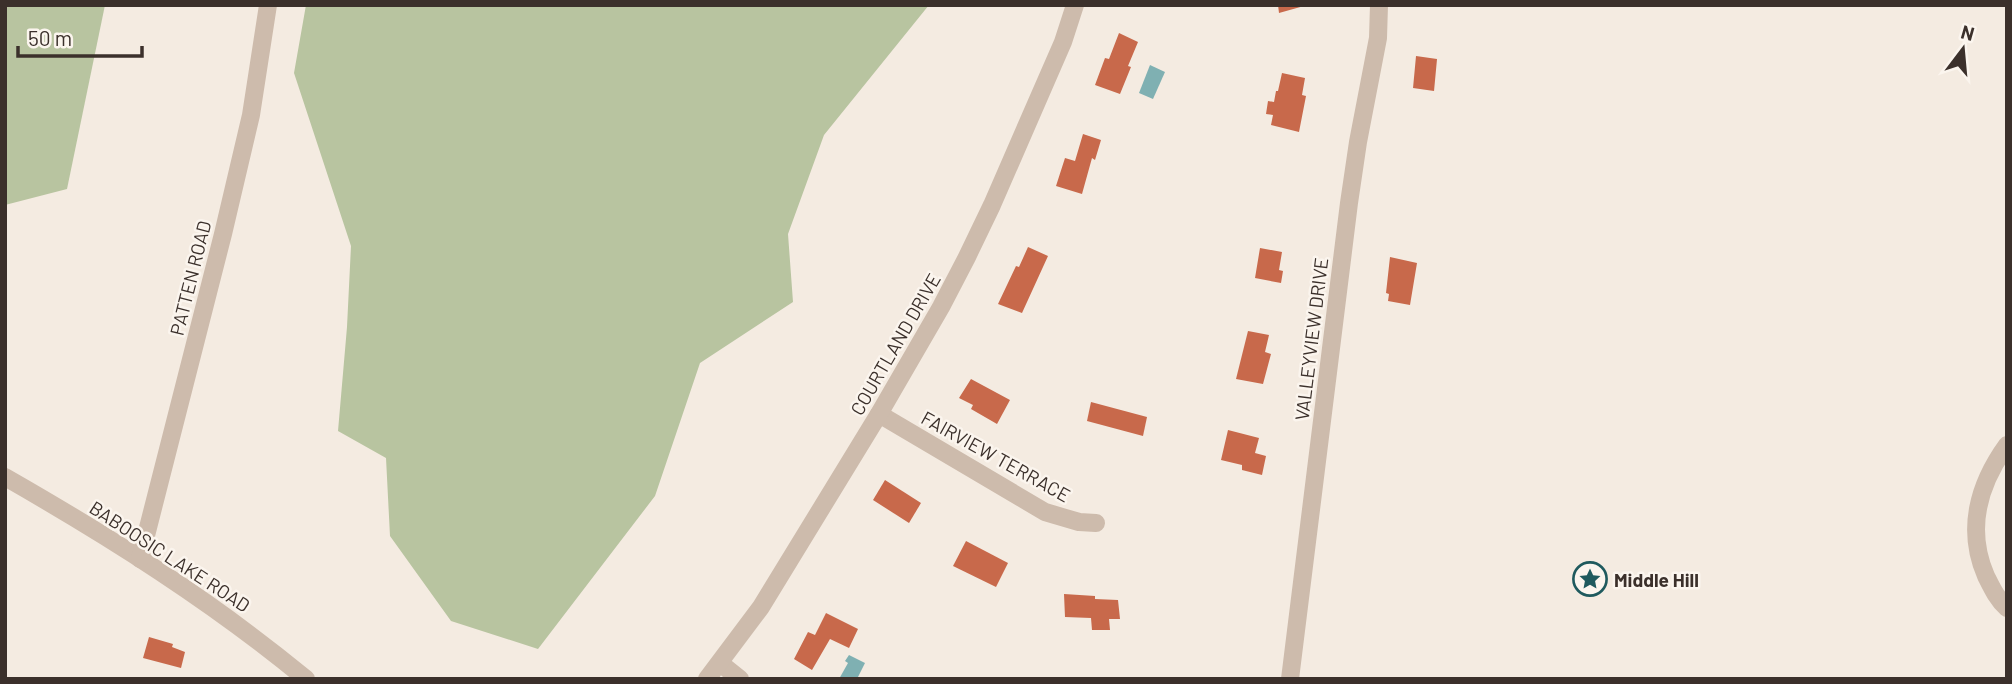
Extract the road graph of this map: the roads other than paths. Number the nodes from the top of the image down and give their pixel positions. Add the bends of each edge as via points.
1 (268, 5) edge
2 (1075, 5) edge
3 (1379, 5) edge
4 (879, 414) junction
5 (2007, 446) edge
6 (5, 477) edge
7 (1096, 523) dead end
8 (140, 559) junction
9 (2007, 608) edge
10 (720, 663) junction
11 (306, 679) edge
12 (707, 679) edge
13 (740, 679) edge
14 (1290, 679) edge

1 - 8 street, PATTEN ROAD via 251,115
2 - 4 street, COURTLAND DRIVE via 968,257
3 - 14 street, VALLEYVIEW DRIVE via 1378,38 1349,203
4 - 7 street, FAIRVIEW TERRACE via 1045,512
4 - 10 street, COURTLAND DRIVE via 761,607
5 - 9 street via 1980,497 1976,538 1979,560
6 - 8 street, BABOOSIC LAKE ROAD
8 - 11 street, BABOOSIC LAKE ROAD via 221,613
10 - 12 street, COURTLAND DRIVE
10 - 13 street

